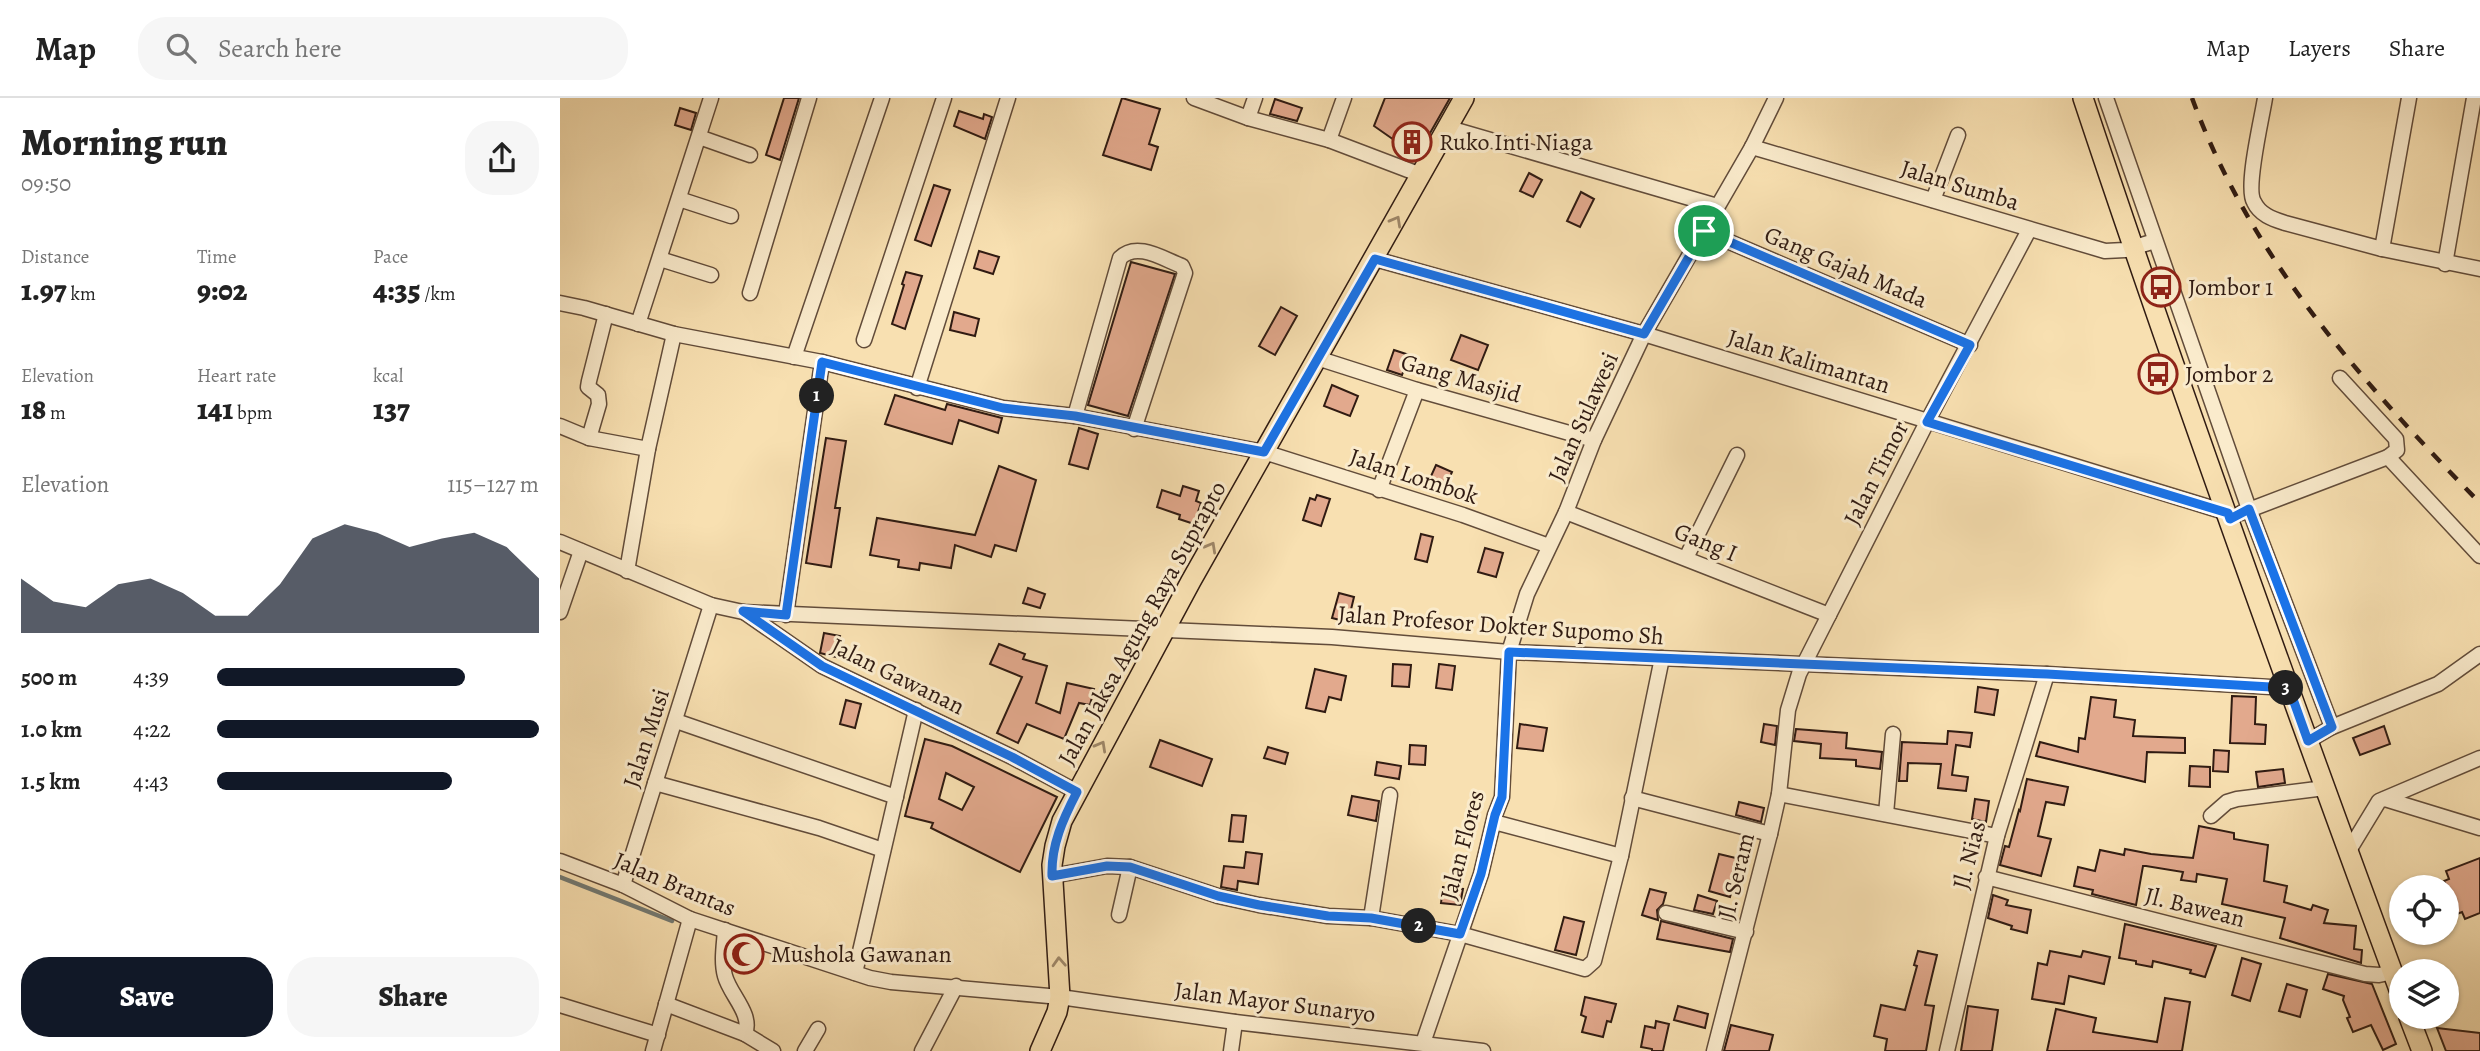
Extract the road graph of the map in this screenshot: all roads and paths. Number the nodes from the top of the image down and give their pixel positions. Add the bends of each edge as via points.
1 (711, 98) edge
2 (809, 98) edge
3 (882, 98) edge
4 (944, 98) edge
5 (1008, 98) edge
6 (1194, 98) edge
7 (1255, 98) edge
8 (1343, 98) edge
9 (1464, 98) edge
10 (1776, 98) edge
11 (2083, 98) edge
12 (2106, 98) edge
13 (2265, 98) edge
14 (2409, 98) edge
15 (2474, 98) edge
16 (1248, 118) junction
17 (1449, 128) junction
18 (1958, 135) dead end
19 (699, 137) junction
20 (1329, 140) junction
21 (1752, 147) junction
22 (750, 155) dead end
23 (1421, 175) junction
24 (679, 200) junction
25 (1933, 200) junction
26 (1717, 206) junction
27 (730, 216) dead end
28 (2029, 230) junction
29 (1704, 231) junction
30 (2155, 241) junction
31 (2133, 248) junction
32 (2382, 249) junction
33 (660, 259) junction
34 (1375, 259) junction
35 (2445, 264) junction
36 (2480, 269) edge
37 (711, 275) dead end
38 (750, 293) dead end
39 (560, 303) edge
40 (606, 314) junction
41 (638, 324) junction
42 (674, 334) junction
43 (1644, 334) junction
44 (864, 340) dead end
45 (1970, 345) junction
46 (794, 357) junction
47 (1317, 358) junction
48 (822, 362) junction
49 (2340, 378) dead end
50 (917, 388) junction
51 (1418, 390) junction
52 (1075, 416) junction
53 (1927, 422) junction
54 (560, 426) edge
55 (1134, 429) junction
56 (589, 438) junction
57 (1594, 440) junction
58 (648, 449) junction
59 (1264, 452) junction
60 (1737, 455) dead end
61 (2388, 457) junction
62 (1379, 490) junction
63 (2249, 509) junction
64 (1566, 512) junction
65 (2229, 516) junction
66 (560, 542) edge
67 (1549, 546) junction
68 (581, 551) junction
69 (2480, 556) edge
70 (1686, 558) junction
71 (627, 570) junction
72 (711, 605) junction
73 (743, 611) junction
74 (560, 612) edge
75 (786, 615) junction
76 (1829, 615) junction
77 (1165, 630) junction
78 (1509, 652) junction
79 (2480, 654) edge
80 (1662, 658) junction
81 (1804, 664) junction
82 (2047, 674) junction
83 (2289, 688) junction
84 (1790, 704) joint
85 (916, 710) junction
86 (676, 721) junction
87 (2332, 727) junction
88 (1893, 734) dead end
89 (2308, 741) junction
90 (2480, 758) edge
91 (655, 783) junction
92 (2325, 789) junction
93 (1077, 792) junction
94 (1779, 794) junction
95 (1390, 795) dead end
96 (896, 797) junction
97 (1632, 798) junction
98 (2382, 800) junction
99 (1886, 814) junction
100 (2211, 816) dead end
101 (1494, 822) junction
102 (2480, 828) edge
103 (1770, 834) junction
104 (1997, 836) junction
105 (883, 849) junction
106 (2348, 852) junction
107 (1621, 856) junction
108 (560, 861) edge
109 (1130, 867) junction
110 (1052, 876) junction
111 (1986, 877) junction
112 (623, 885) junction
113 (1666, 913) dead end
114 (1119, 915) dead end
115 (1371, 918) junction
116 (690, 919) junction
117 (1746, 932) junction
118 (1460, 934) junction
119 (724, 935) junction
120 (2389, 961) edge
121 (2389, 972) edge
122 (855, 973) junction
123 (956, 986) junction
124 (1060, 997) junction
125 (666, 1004) junction
126 (560, 1005) edge
127 (1234, 1022) junction
128 (818, 1029) dead end
129 (2414, 1029) edge
130 (746, 1034) junction
131 (658, 1035) junction
132 (1423, 1043) junction
133 (653, 1051) edge
134 (773, 1051) edge
135 (805, 1051) edge
136 (922, 1051) edge
137 (1040, 1051) edge
138 (1231, 1051) edge
139 (1483, 1051) edge
140 (1714, 1051) edge
141 (1947, 1051) edge
142 (2422, 1051) edge

1 - 19 street
2 - 38 street
3 - 46 street
4 - 44 street
5 - 50 street
6 - 16 street
7 - 16 street
8 - 20 street
9 - 17 main road, Jalan Jaksa Agung Raya Suprapto
10 - 21 street, Jalan Sulawesi
11 - 31 main road
12 - 30 street
13 - 32 street via 2251,185 2252,200 2259,210 2285,223
14 - 32 street
15 - 35 street
16 - 20 street
17 - 23 main road, Jalan Jaksa Agung Raya Suprapto
17 - 26 street
18 - 25 street
19 - 22 street
19 - 24 street
20 - 23 street
21 - 25 street, Jalan Sumba
21 - 26 street, Jalan Sulawesi
34 -> 23 main road, Jalan Jaksa Agung Raya Suprapto
24 - 27 street
24 - 33 street
25 - 28 street, Jalan Sumba
26 - 29 street, Jalan Sulawesi
28 - 31 street, Jalan Sumba via 2105,251
28 - 45 street, Jalan Timor
29 - 43 street, Jalan Sulawesi
29 - 45 street, Gang Gajah Mada
30 - 31 street, Jalan Sumba
30 - 63 street
31 - 65 main road
32 - 35 street
33 - 37 street
33 - 41 street
34 - 43 street, Jalan Kalimantan
34 - 47 main road, Jalan Jaksa Agung Raya Suprapto
35 - 36 street
39 - 40 street, Jalan Lombok
40 - 41 street, Jalan Lombok
40 - 56 street via 588,387 598,395 599,404
41 - 42 street, Jalan Lombok
42 - 46 street, Jalan Lombok
42 - 58 street
43 - 53 street, Jalan Kalimantan
43 - 57 street, Jalan Sulawesi
45 - 53 street, Jalan Timor
46 - 48 street, Jalan Lombok
47 - 51 street, Gang Masjid
47 - 59 main road, Jalan Jaksa Agung Raya Suprapto
48 - 50 street, Jalan Lombok
48 - 75 street
49 - 61 street via 2396,439 2397,450
50 - 52 street, Jalan Lombok via 1003,408
51 - 57 street, Gang Masjid
51 - 62 street
52 - 55 street, Jalan Lombok
52 - 55 street via 1120,258 1137,250 1182,266 1185,273
53 - 65 street, Jalan Kalimantan
53 - 76 street, Jalan Timor
54 - 56 street
55 - 59 street, Jalan Lombok
56 - 58 street
57 - 64 street, Jalan Sulawesi
58 - 71 street
59 - 62 street, Jalan Lombok
77 -> 59 main road, Jalan Jaksa Agung Raya Suprapto
60 - 70 street
61 - 63 street
61 - 69 street
62 - 67 street, Jalan Lombok
63 - 65 street
63 - 87 street
64 - 67 street, Jalan Sulawesi
64 - 70 street, Gang I
65 - 83 main road
66 - 68 street, Jalan Profesor Dokter Supomo Sh
67 - 78 street, Jalan Sulawesi
68 - 71 street, Jalan Profesor Dokter Supomo Sh
68 - 74 street
70 - 76 street, Gang I
71 - 72 street, Jalan Profesor Dokter Supomo Sh
72 - 73 street, Jalan Profesor Dokter Supomo Sh
72 - 86 street, Jalan Musi
73 - 75 street, Jalan Profesor Dokter Supomo Sh
73 - 85 street, Jalan Gawanan via 822,666
75 - 77 street, Jalan Profesor Dokter Supomo Sh
76 - 81 street, Jalan Timor
77 - 78 street, Jalan Profesor Dokter Supomo Sh via 1332,637
93 -> 77 main road, Jalan Jaksa Agung Raya Suprapto
78 - 80 street, Jalan Profesor Dokter Supomo Sh
78 - 101 street, Jalan Flores via 1502,797
79 - 87 street via 2438,684
80 - 81 street, Jalan Profesor Dokter Supomo Sh
80 - 97 street
81 - 82 street, Jalan Profesor Dokter Supomo Sh
81 - 84 street, Jalan Timor
82 - 83 street, Jalan Profesor Dokter Supomo Sh
82 - 104 street, Jl. Nias
83 - 89 main road
84 - 94 street, Jl. Seram
85 - 93 street, Jalan Gawanan
85 - 96 street
86 - 91 street, Jalan Musi
86 - 96 street
87 - 89 street
88 - 99 street
89 - 92 main road
90 - 98 street
91 - 105 street
91 - 112 street, Jalan Musi
92 - 100 street via 2237,799
92 - 106 main road
93 - 110 main road, Jalan Jaksa Agung Raya Suprapto via 1062,821
94 - 99 street
94 - 103 street, Jl. Seram
95 - 115 street
96 - 105 street
97 - 103 street
97 - 107 street
98 - 102 street
98 - 106 street
99 - 104 street
101 - 107 street
101 - 118 street, Jalan Flores
103 - 117 street, Jl. Seram
104 - 111 street, Jl. Nias
105 - 122 street
106 - 120 main road
107 - 118 street via 1589,967
108 - 112 street, Jalan Brantas
109 - 110 street via 1107,866
109 - 114 street
109 - 115 street via 1259,905
124 -> 110 main road, Jalan Jaksa Agung Raya Suprapto
111 - 121 street, Jl. Bawean via 2365,974
111 - 141 street, Jl. Nias
112 - 116 street, Jalan Brantas
113 - 117 street
115 - 118 street
116 - 119 street, Jalan Brantas
116 - 125 street
117 - 140 street, Jl. Seram
118 - 132 street, Jalan Flores
119 - 122 street, Jalan Brantas
119 - 130 street via 723,964 748,1022
122 - 123 street, Jalan Brantas via 891,982
123 - 124 street, Jalan Brantas
123 - 136 street
124 - 127 street, Jalan Mayor Sunaryo
124 - 137 main road, Jalan Jaksa Agung Raya Suprapto
125 - 130 street
125 - 131 street
126 - 131 street
127 - 132 street, Jalan Mayor Sunaryo
127 - 138 street
128 - 135 street
129 - 142 main road
130 - 134 street
131 - 133 street
132 - 139 street, Jalan Mayor Sunaryo

